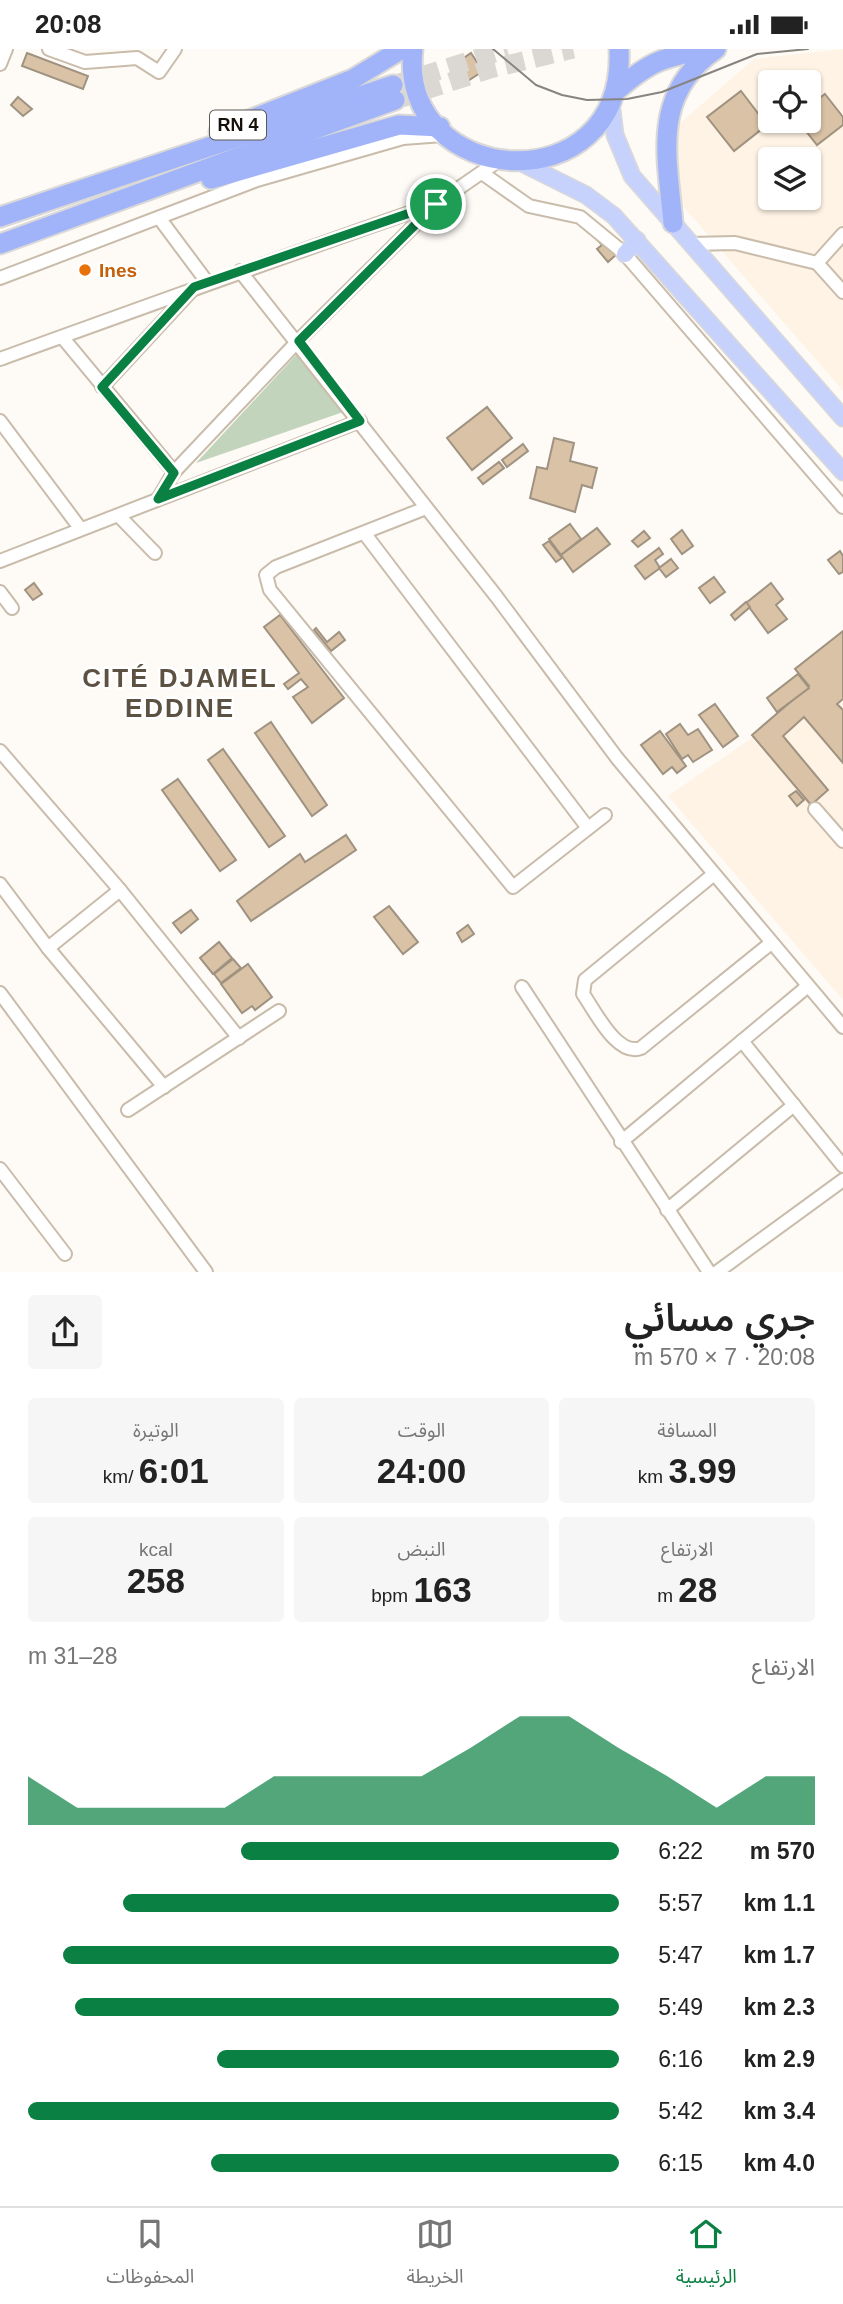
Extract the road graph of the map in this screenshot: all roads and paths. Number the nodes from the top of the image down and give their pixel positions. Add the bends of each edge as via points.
1 (6, 49) edge
2 (49, 49) edge
3 (175, 49) edge
4 (402, 49) edge
5 (414, 49) edge
6 (619, 49) edge
7 (716, 49) edge
8 (0, 64) edge
9 (613, 97) junction
10 (443, 131) junction
11 (498, 161) junction
12 (520, 162) junction
13 (482, 173) junction
14 (257, 180) junction
15 (193, 183) junction
16 (152, 189) junction
17 (69, 193) junction
18 (436, 204) junction
19 (0, 217) edge
20 (160, 219) junction
21 (673, 223) junction
22 (843, 234) edge
23 (637, 240) junction
24 (0, 244) edge
25 (691, 244) junction
26 (625, 254) junction
27 (817, 263) junction
28 (240, 271) junction
29 (0, 278) edge
30 (207, 282) junction
31 (194, 287) junction
32 (843, 292) edge
33 (63, 338) junction
34 (299, 341) junction
35 (1, 357) edge
36 (102, 387) junction
37 (843, 418) edge
38 (0, 421) edge
39 (360, 421) junction
40 (843, 472) edge
41 (174, 473) junction
42 (158, 499) junction
43 (843, 507) edge
44 (426, 508) junction
45 (119, 516) junction
46 (80, 528) junction
47 (365, 534) junction
48 (155, 553) dead end
49 (0, 561) edge
50 (0, 592) edge
51 (12, 608) dead end
52 (0, 751) edge
53 (815, 809) dead end
54 (605, 815) dead end
55 (588, 828) junction
56 (843, 841) edge
57 (714, 874) junction
58 (0, 884) edge
59 (120, 890) junction
60 (771, 943) junction
61 (48, 948) junction
62 (808, 986) junction
63 (522, 988) dead end
64 (0, 993) edge
65 (279, 1011) dead end
66 (843, 1027) edge
67 (239, 1038) junction
68 (742, 1041) junction
69 (164, 1087) junction
70 (793, 1105) junction
71 (128, 1110) dead end
72 (621, 1142) junction
73 (843, 1166) edge
74 (0, 1169) edge
75 (843, 1180) edge
76 (667, 1210) junction
77 (65, 1254) dead end
78 (206, 1272) edge
79 (709, 1272) edge
80 (717, 1272) edge

1 - 8 street
2 - 3 street via 85,62 137,58 159,72
4 - 17 highway, RN 4 via 353,79
5 - 10 highway via 419,94
6 - 9 highway
7 - 9 highway via 667,56 648,64
7 - 21 highway via 695,64 668,117
9 - 12 highway via 599,122 564,151
9 - 21 main road via 611,121 623,159
10 - 11 highway via 476,154
10 - 14 street
10 - 15 highway, RN 4 via 399,125
11 - 12 highway
11 - 13 street
12 - 23 main road via 586,195
13 - 18 street
13 - 26 street via 529,206 580,218
14 - 15 highway
14 - 20 street
15 - 16 highway, RN 4
16 - 17 highway, RN 4 via 394,92
16 - 24 highway, RN 4
17 - 19 highway, RN 4
18 - 28 street
18 - 34 street
20 - 29 street
20 - 30 street
21 - 25 main road
22 - 27 street
23 - 26 main road
23 - 40 main road
25 - 27 street via 735,243
25 - 37 main road
26 - 43 street
27 - 32 street
28 - 30 street
28 - 34 street
30 - 31 street
31 - 33 street
31 - 36 street
33 - 35 street
33 - 36 street
34 - 39 street
34 - 41 street
36 - 41 street
38 - 46 street
39 - 42 street
39 - 44 street
41 - 42 street
42 - 45 street
44 - 47 street
44 - 57 street via 617,758
45 - 46 street
45 - 48 street
46 - 49 street
47 - 55 street
47 - 55 street via 276,567 266,575 270,590 513,887
50 - 51 street
52 - 59 street
53 - 56 street
54 - 55 street
57 - 60 street
57 - 60 street via 585,980 583,994 617,1040 626,1049 642,1048
58 - 61 street
59 - 61 street
59 - 67 street
60 - 62 street
61 - 69 street
62 - 66 street
62 - 68 street
63 - 72 street
64 - 78 street
65 - 67 street
67 - 69 street
68 - 70 street
68 - 72 street
69 - 71 street
70 - 73 street
70 - 76 street
72 - 76 street
74 - 77 street
75 - 80 street
76 - 79 street

